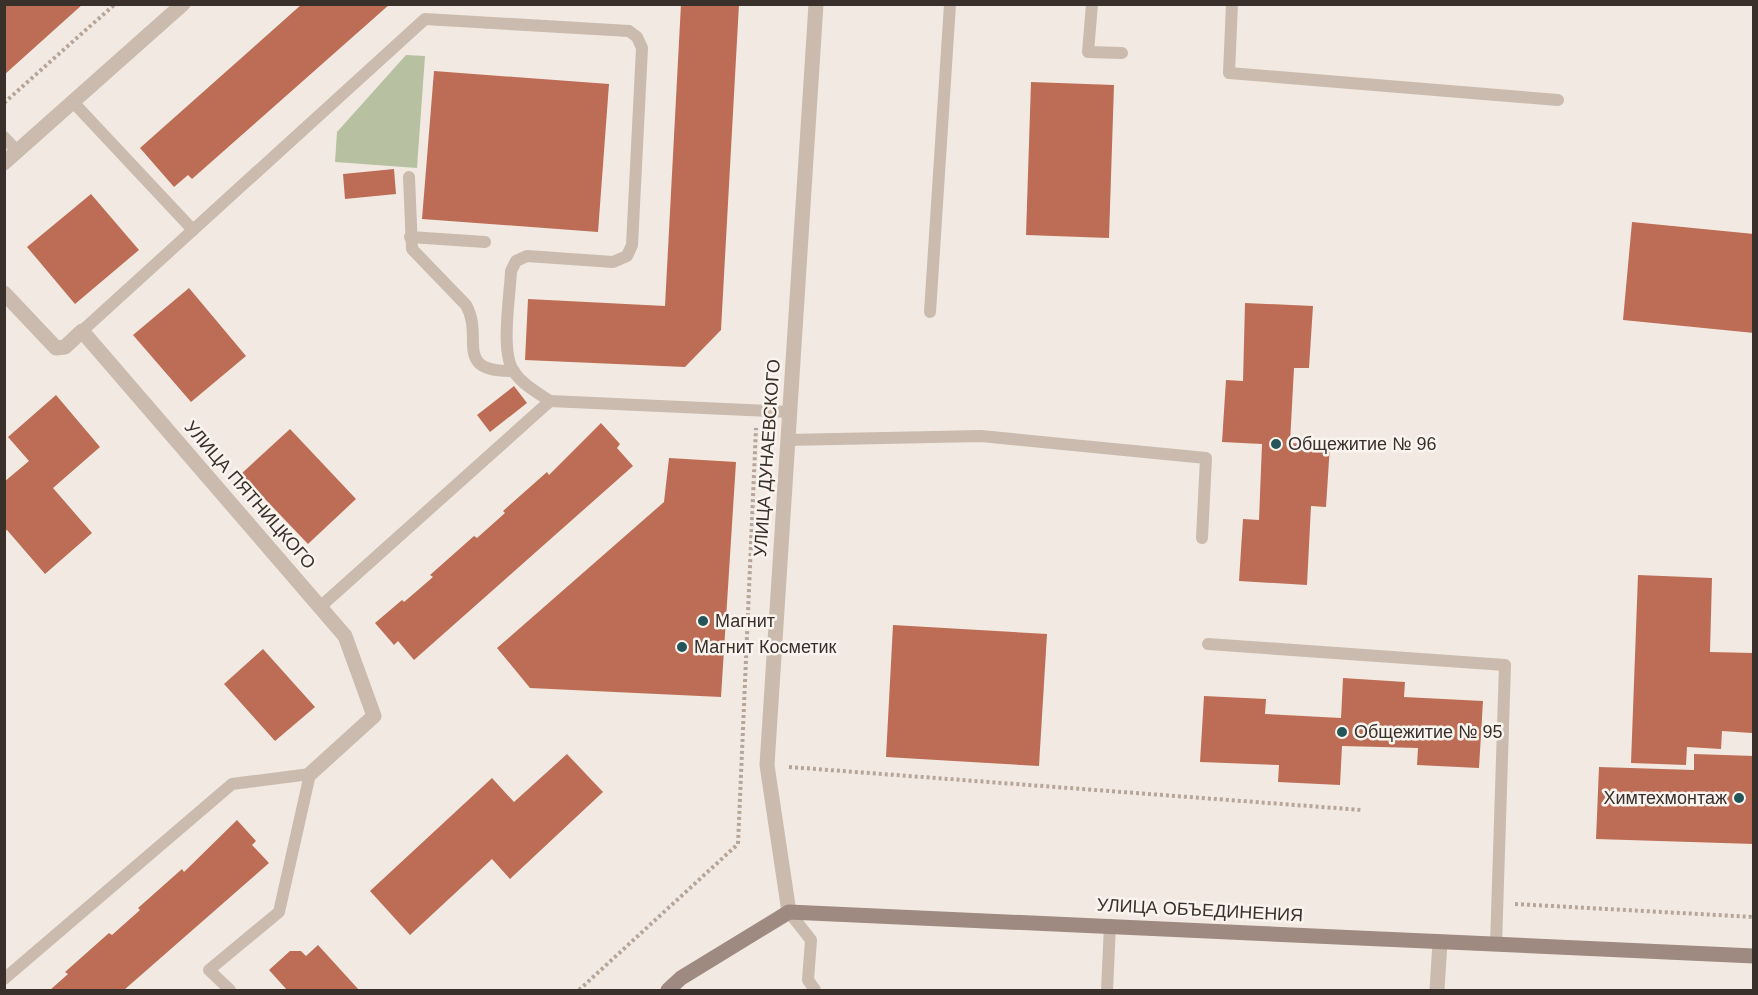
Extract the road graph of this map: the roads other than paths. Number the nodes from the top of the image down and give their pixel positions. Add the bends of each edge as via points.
1 (183, 4) edge
2 (816, 4) edge
3 (950, 4) edge
4 (1092, 4) edge
5 (1232, 4) edge
6 (1122, 53) dead end
7 (1558, 100) dead end
8 (73, 102) junction
9 (4, 138) edge
10 (17, 151) junction
11 (4, 163) edge
12 (409, 177) dead end
13 (193, 230) junction
14 (410, 237) junction
15 (485, 242) dead end
16 (4, 293) edge
17 (930, 312) dead end
18 (82, 331) junction
19 (514, 371) junction
20 (550, 401) junction
21 (789, 412) junction
22 (787, 440) junction
23 (1202, 538) dead end
24 (320, 607) junction
25 (1208, 644) dead end
26 (309, 774) junction
27 (789, 912) junction
28 (1110, 925) junction
29 (1440, 942) junction
30 (1496, 945) junction
31 (1754, 957) edge
32 (4, 980) edge
33 (230, 990) edge
34 (668, 990) edge
35 (815, 990) edge
36 (1107, 990) edge
37 (1437, 990) edge

1 - 8 street
2 - 21 street, УЛИЦА ДУНАЕВСКОГО
3 - 17 lane
4 - 6 lane via 1088,51
5 - 7 lane via 1229,73
8 - 10 street
8 - 13 lane
9 - 10 lane
10 - 11 street
12 - 14 lane
13 - 18 lane
13 - 19 lane via 425,19 629,31 642,48 632,244 627,256 613,262 527,256 516,261 511,272 507,354
14 - 15 lane
14 - 19 lane via 414,252 469,311 471,348 482,365 492,371
16 - 18 street via 56,348 65,347
18 - 24 street, УЛИЦА ПЯТНИЦКОГО
19 - 20 lane
20 - 21 lane
20 - 24 lane
21 - 22 street, УЛИЦА ДУНАЕВСКОГО
22 - 23 lane via 981,436 1206,458
22 - 27 street, УЛИЦА ДУНАЕВСКОГО via 767,765
24 - 26 street, УЛИЦА ПЯТНИЦКОГО via 345,636 374,716
25 - 30 lane via 1505,664
26 - 32 lane via 232,784
26 - 33 lane via 279,912 209,970
27 - 28 street, УЛИЦА ОБЪЕДИНЕНИЯ
27 - 34 street via 681,978
27 - 35 lane via 811,940 808,980
28 - 29 street, УЛИЦА ОБЪЕДИНЕНИЯ
28 - 36 lane
29 - 30 street, УЛИЦА ОБЪЕДИНЕНИЯ
29 - 37 street
30 - 31 street, УЛИЦА ОБЪЕДИНЕНИЯ

